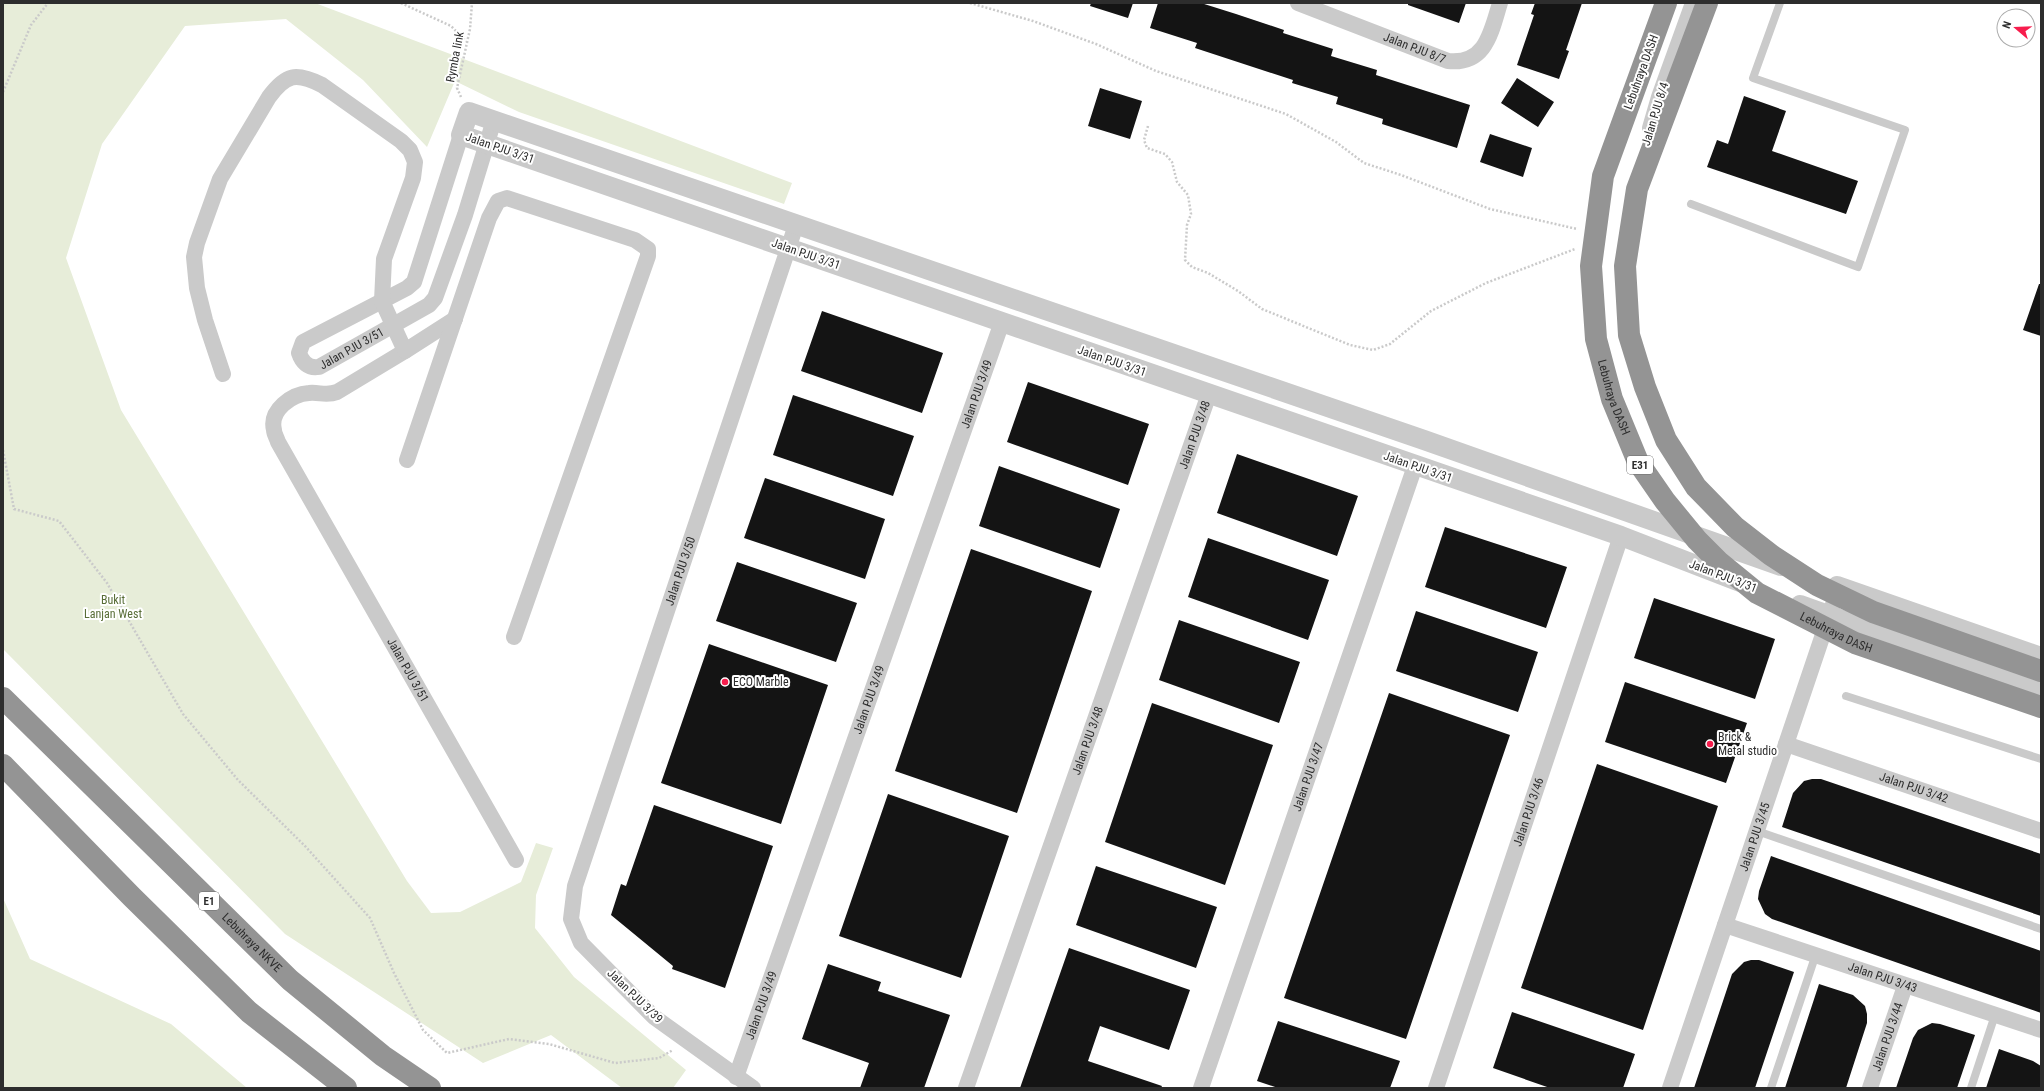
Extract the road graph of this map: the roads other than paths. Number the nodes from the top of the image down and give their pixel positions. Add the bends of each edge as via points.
1 (1298, 3) edge
2 (1500, 3) edge
3 (1666, 3) edge
4 (1694, 3) edge
5 (1706, 3) edge
6 (1780, 3) edge
7 (1315, 6) edge
8 (494, 120) junction
9 (461, 135) junction
10 (486, 143) junction
11 (1691, 204) dead end
12 (796, 225) junction
13 (1622, 227) dead end
14 (788, 248) junction
15 (382, 301) junction
16 (455, 319) junction
17 (1002, 322) junction
18 (393, 325) junction
19 (405, 351) junction
20 (223, 374) dead end
21 (1209, 394) junction
22 (407, 460) dead end
23 (1416, 466) junction
24 (1621, 536) junction
25 (1839, 587) junction
26 (1829, 617) junction
27 (514, 637) dead end
28 (2041, 657) edge
29 (2041, 671) edge
30 (2041, 691) edge
31 (1846, 696) dead end
32 (3, 698) edge
33 (2041, 707) edge
34 (1786, 744) junction
35 (2041, 759) edge
36 (3, 765) edge
37 (1756, 831) junction
38 (2041, 831) edge
39 (516, 860) dead end
40 (571, 919) joint
41 (1725, 925) junction
42 (2041, 929) edge
43 (1816, 957) junction
44 (1904, 986) junction
45 (1995, 1015) junction
46 (2041, 1030) edge
47 (736, 1077) junction
48 (346, 1088) edge
49 (430, 1088) edge
50 (753, 1088) edge
51 (966, 1088) edge
52 (1201, 1088) edge
53 (1436, 1088) edge
54 (1670, 1088) edge
55 (1771, 1088) edge
56 (1870, 1088) edge
57 (1971, 1088) edge

1 - 7 street, Jalan PJU 8/7
2 - 7 street, Jalan PJU 8/7 via 1487,43 1475,55 1460,62 1448,62
3 - 33 highway, Lebuhraya DASH / E31, bridge via 1603,176 1591,266 1596,339 1612,399 1638,462 1697,540 1757,593 1855,642
4 - 13 street, Jalan PJU 8/4 via 1659,97
5 - 29 highway, bridge via 1637,190 1626,266 1629,335 1645,388 1666,440 1696,487 1735,526 1771,555 1817,585 1873,612
6 - 11 lane via 1753,78 1905,130 1858,267
8 - 9 street, Jalan PJU 3/31 via 468,112
8 - 10 street, Jalan PJU 3/51
8 - 12 street, Jalan PJU 3/31
9 - 10 street, Jalan PJU 3/31
9 - 15 street, Jalan PJU 3/51 via 414,282
10 - 14 street, Jalan PJU 3/31
10 - 18 street, Jalan PJU 3/51 via 465,215 435,298 430,305
12 - 14 street, Jalan PJU 3/50
12 - 25 street, Jalan PJU 3/31 via 1410,435
14 - 17 street, Jalan PJU 3/31
14 - 40 street, Jalan PJU 3/50 via 575,886
15 - 18 street
15 - 18 street, Jalan PJU 3/51 via 303,342 299,353 301,360 306,365 319,367
15 - 20 street via 384,258 413,178 415,162 410,150 322,85 309,79 288,77 269,97 220,179 197,243 194,257 197,288
16 - 19 street
16 - 22 street
16 - 27 street via 489,218 498,201 508,198 635,240 648,249 648,256
17 - 21 street, Jalan PJU 3/31
17 - 47 street, Jalan PJU 3/49
18 - 19 street
19 - 39 street, Jalan PJU 3/51 via 337,392 310,393 291,398 276,415 273,429 278,442
21 - 23 street, Jalan PJU 3/31
21 - 51 street, Jalan PJU 3/48
23 - 24 street, Jalan PJU 3/31
23 - 52 street, Jalan PJU 3/47
24 - 26 street, Jalan PJU 3/31
24 - 53 street, Jalan PJU 3/46
25 - 26 street, Jalan PJU 3/45
25 - 28 street, Jalan PJU 3/31
26 - 30 street, Jalan PJU 3/31
26 - 34 street, Jalan PJU 3/45
31 - 35 lane
32 - 49 highway, Lebuhraya NKVE / E1 via 290,980 383,1056
34 - 37 street, Jalan PJU 3/45
34 - 38 street, Jalan PJU 3/42
36 - 48 highway via 249,1012
37 - 41 street, Jalan PJU 3/45
37 - 42 lane
40 - 47 street, Jalan PJU 3/39 via 581,943 654,1018
41 - 43 street, Jalan PJU 3/43
41 - 54 street, Jalan PJU 3/45
43 - 44 street, Jalan PJU 3/43
43 - 55 lane
44 - 45 street, Jalan PJU 3/43
44 - 56 street, Jalan PJU 3/44
45 - 46 street, Jalan PJU 3/43
45 - 57 lane
47 - 50 street, Jalan PJU 3/39

